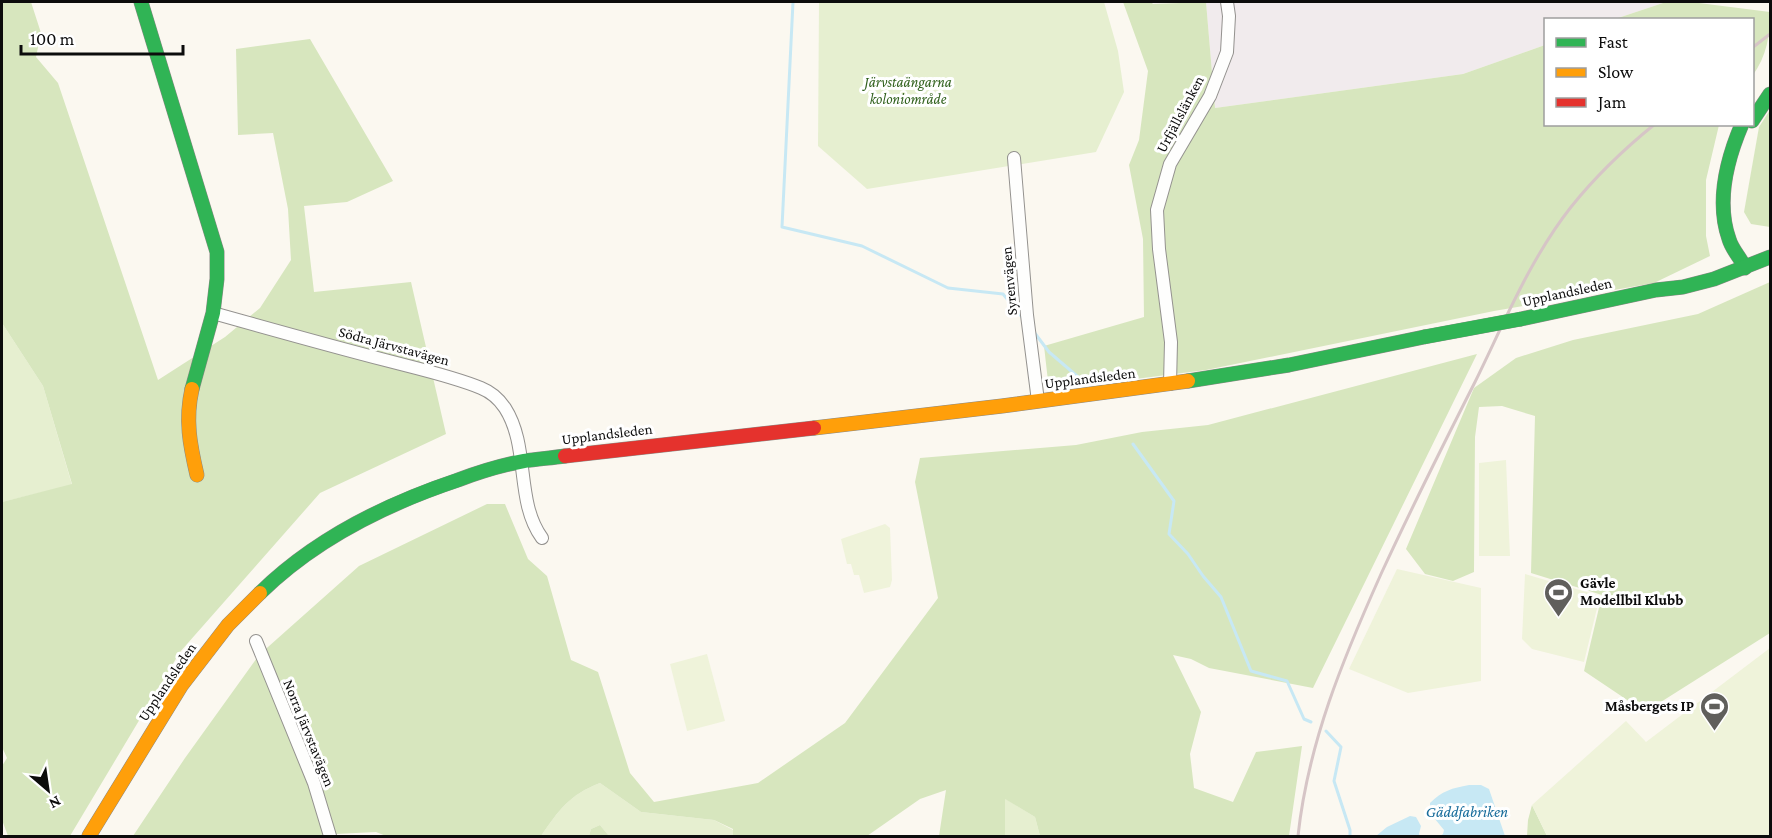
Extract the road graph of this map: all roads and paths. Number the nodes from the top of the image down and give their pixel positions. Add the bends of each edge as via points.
1 (141, 2) edge
2 (1227, 2) edge
3 (1770, 82) edge
4 (1770, 94) edge
5 (1754, 102) edge
6 (1754, 120) edge
7 (1741, 126) edge
8 (1751, 126) edge
9 (1014, 158) dead end
10 (1770, 245) edge
11 (1770, 257) edge
12 (1743, 263) junction
13 (213, 313) junction
14 (1170, 384) junction
15 (1038, 401) junction
16 (522, 461) junction
17 (197, 474) dead end
18 (542, 538) dead end
19 (256, 641) dead end
20 (89, 837) edge
21 (330, 837) edge

1 - 13 street via 218,252
2 - 14 street, Urfjällslänken via 1227,52 1210,96 1170,164 1156,210 1171,342
3 - 5 street
4 - 6 street
7 - 12 street via 1731,151 1725,186 1728,239
8 - 12 street via 1739,154 1734,186 1734,219
9 - 15 street, Syrenvägen
10 - 12 street
11 - 12 street
12 - 14 street, Upplandsleden, bridge via 1681,278 1656,290 1521,319
13 - 16 street, Södra Järvstavägen via 482,388 504,407
13 - 17 street via 189,401 188,436
14 - 15 street, Upplandsleden
15 - 16 street, Upplandsleden
16 - 18 street via 528,505
16 - 20 street, Upplandsleden via 438,485 355,522 311,550 270,584 237,615 189,674
19 - 21 street, Norra Järvstavägen via 314,783

